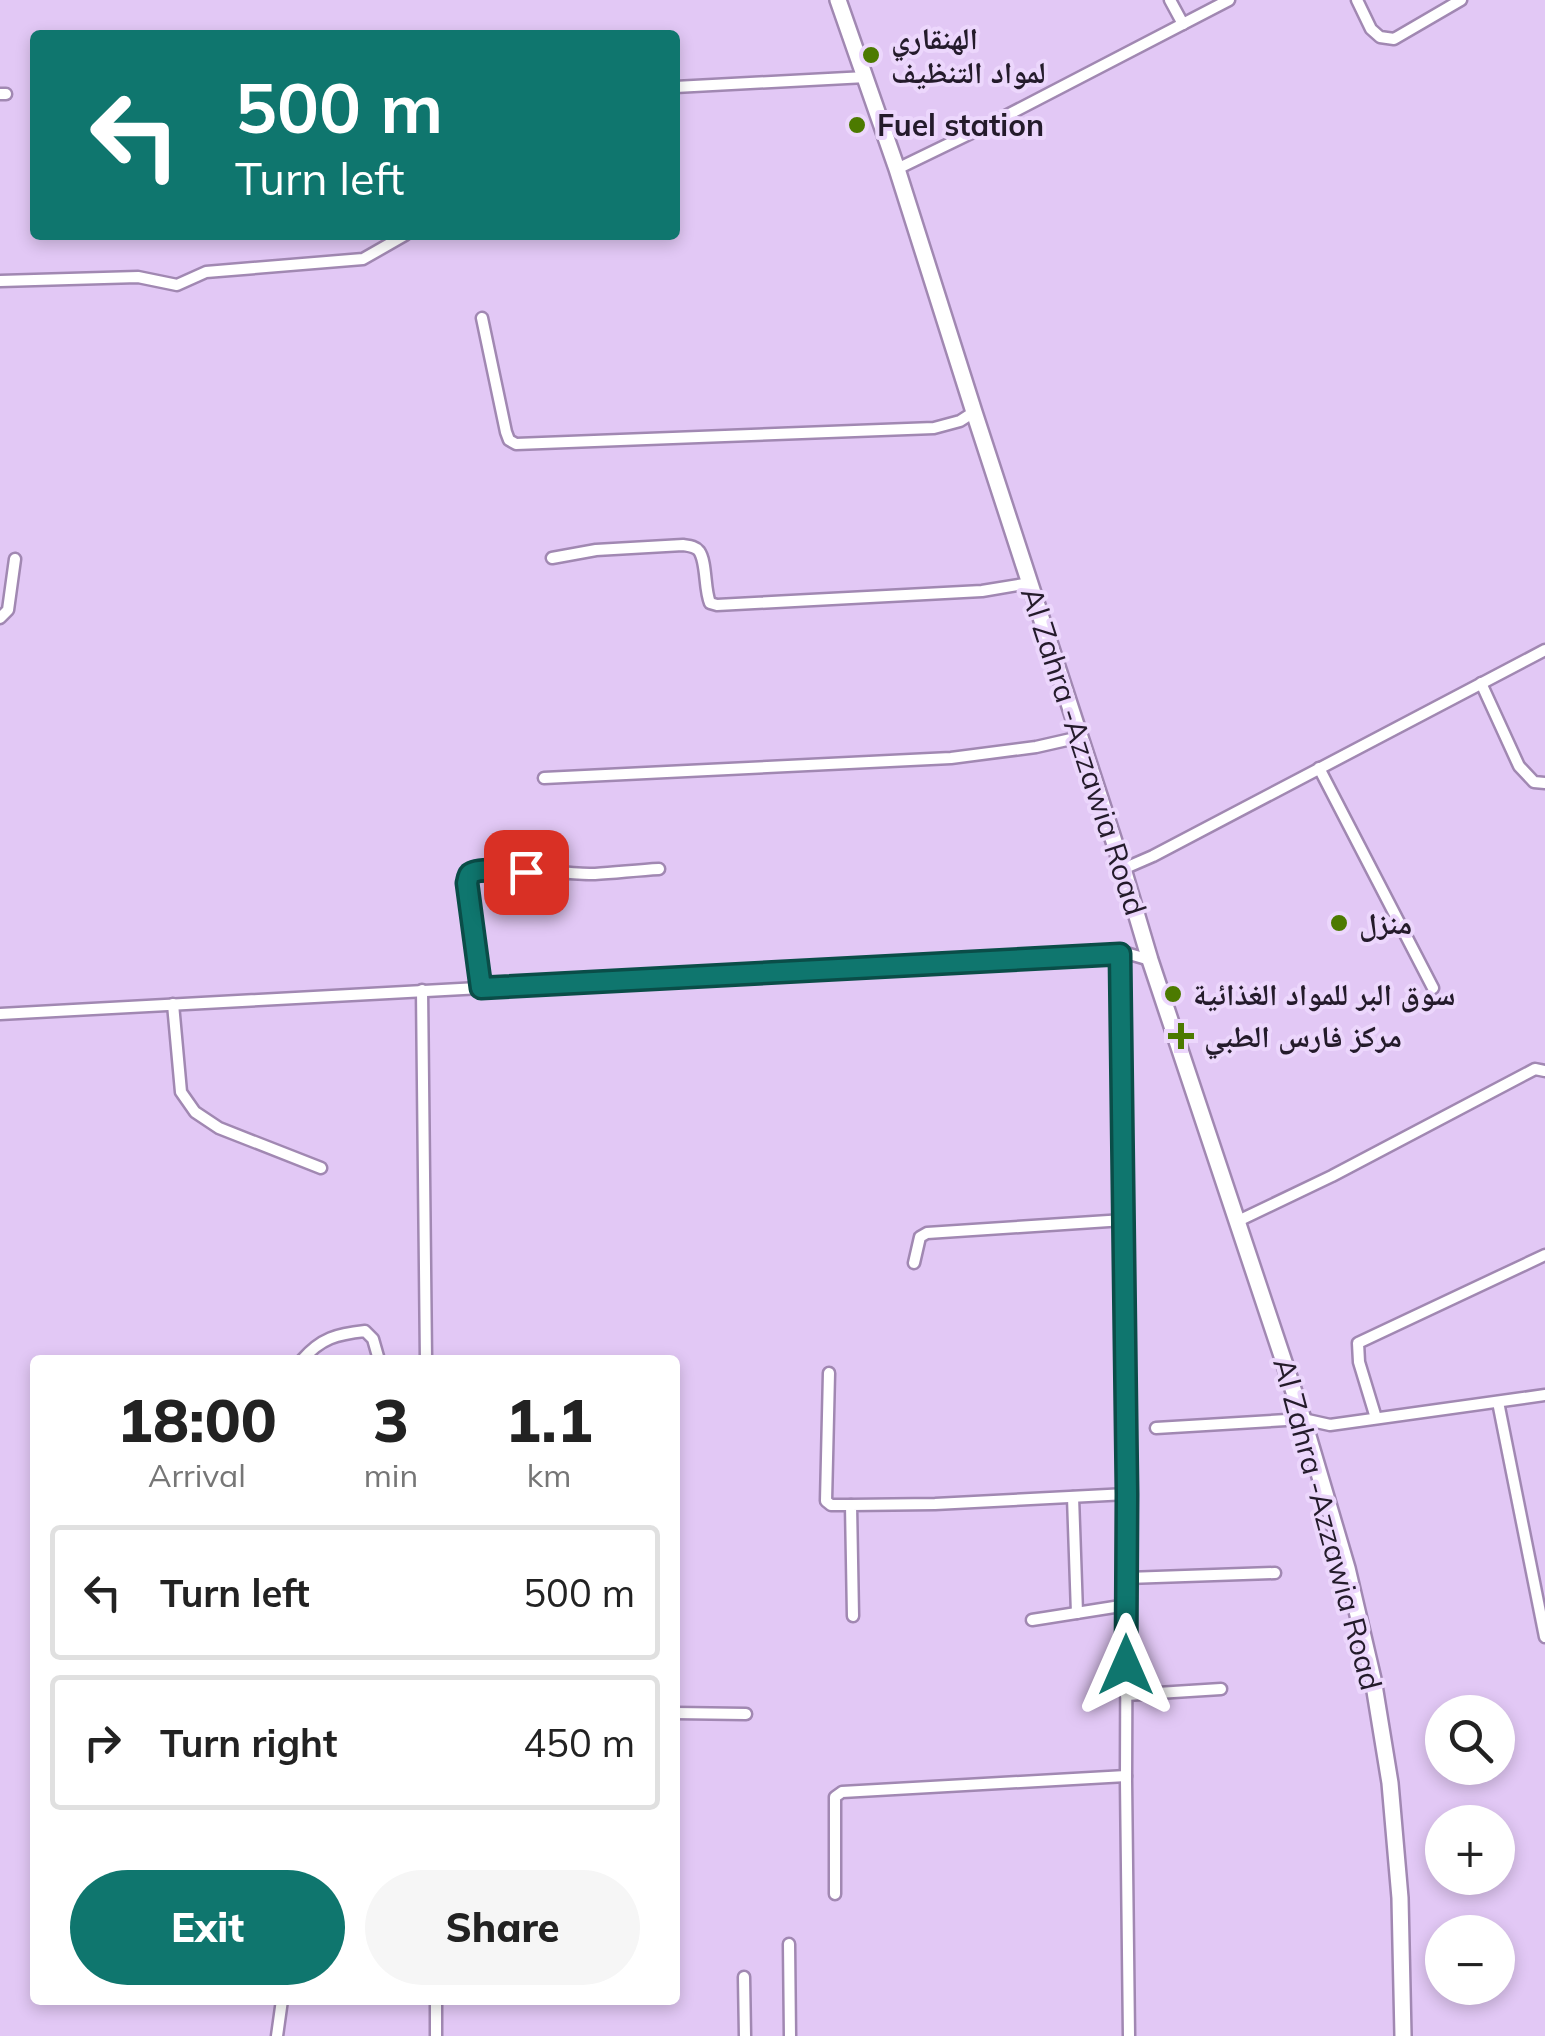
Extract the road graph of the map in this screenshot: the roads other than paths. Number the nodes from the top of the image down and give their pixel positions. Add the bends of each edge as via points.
1 (838, 0) edge
2 (1170, 0) edge
3 (1229, 0) edge
4 (1357, 0) edge
5 (1461, 0) edge
6 (1183, 24) junction
7 (866, 77) junction
8 (680, 87) edge
9 (897, 169) junction
10 (395, 240) edge
11 (0, 281) edge
12 (482, 318) dead end
13 (974, 412) junction
14 (552, 558) dead end
15 (15, 559) dead end
16 (1030, 583) junction
17 (0, 618) edge
18 (1545, 650) edge
19 (1480, 684) junction
20 (1080, 737) junction
21 (1319, 768) junction
22 (544, 778) dead end
23 (1545, 782) edge
24 (659, 869) dead end
25 (1123, 869) junction
26 (1141, 928) junction
27 (1124, 953) junction
28 (1150, 960) junction
29 (481, 988) junction
30 (1433, 988) dead end
31 (422, 990) junction
32 (173, 1004) junction
33 (0, 1014) edge
34 (1545, 1071) edge
35 (321, 1168) dead end
36 (1124, 1220) junction
37 (1238, 1222) junction
38 (1545, 1255) edge
39 (914, 1263) dead end
40 (306, 1355) edge
41 (378, 1355) edge
42 (426, 1355) edge
43 (828, 1373) dead end
44 (1545, 1396) edge
45 (1498, 1402) junction
46 (1376, 1418) junction
47 (1302, 1419) junction
48 (1330, 1425) junction
49 (1156, 1428) dead end
50 (1309, 1440) junction
51 (1127, 1494) junction
52 (1073, 1497) junction
53 (851, 1505) junction
54 (1276, 1573) dead end
55 (1127, 1578) junction
56 (1127, 1605) junction
57 (1076, 1613) junction
58 (853, 1616) dead end
59 (1032, 1620) dead end
60 (1545, 1637) edge
61 (1222, 1689) dead end
62 (1126, 1694) junction
63 (680, 1713) edge
64 (746, 1714) dead end
65 (1126, 1776) junction
66 (835, 1894) dead end
67 (790, 1944) dead end
68 (744, 1977) dead end
69 (281, 2005) edge
70 (436, 2005) edge
71 (277, 2036) edge
72 (436, 2036) edge
73 (746, 2036) edge
74 (790, 2036) edge
75 (1129, 2036) edge
76 (1403, 2036) edge

1 - 7 main road, Al Zahra -Azzawia Road
2 - 6 street
3 - 6 street
4 - 5 street via 1372,29 1394,39
6 - 9 street
7 - 8 street
7 - 9 main road, Al Zahra -Azzawia Road
9 - 13 main road, Al Zahra -Azzawia Road
10 - 11 street via 363,259 206,272 177,285 138,278
12 - 13 street via 506,432 516,444 934,428
13 - 16 main road, Al Zahra -Azzawia Road
14 - 16 street via 694,547 707,598 716,605
15 - 17 street via 8,610
16 - 20 main road, Al Zahra -Azzawia Road
18 - 19 street
19 - 21 street
19 - 23 street via 1519,766 1534,782
20 - 22 street via 951,758
20 - 25 main road, Al Zahra -Azzawia Road
21 - 25 street
21 - 30 street
24 - 29 street via 473,872 467,883
25 - 26 main road, Al Zahra -Azzawia Road
26 - 27 street
26 - 28 main road, Al Zahra -Azzawia Road
27 - 28 street
27 - 29 street
27 - 36 street
28 - 37 main road, Al Zahra -Azzawia Road
29 - 31 street
31 - 32 street
31 - 42 street
32 - 33 street
32 - 35 street via 182,1092 195,1112
34 - 37 street via 1536,1069
36 - 39 street via 927,1232
36 - 51 street
37 - 47 main road, Al Zahra -Azzawia Road
38 - 46 street via 1358,1342
40 - 41 street via 326,1339 365,1331
43 - 53 street via 826,1501
44 - 45 street
45 - 46 street
45 - 60 street
46 - 48 street
47 - 48 street
47 - 49 street
47 - 50 main road, Al Zahra -Azzawia Road
48 - 50 street
50 - 76 main road, Al Zahra -Azzawia Road via 1362,1626 1384,1742 1400,1898
51 - 52 street
51 - 55 street
52 - 53 street
52 - 57 street
53 - 58 street
54 - 55 street
55 - 56 street
56 - 57 street
56 - 62 street
57 - 59 street
61 - 62 street
62 - 65 street
63 - 64 street
65 - 66 street via 842,1792 836,1797
65 - 75 street
67 - 74 street
68 - 73 street
69 - 71 street
70 - 72 street

